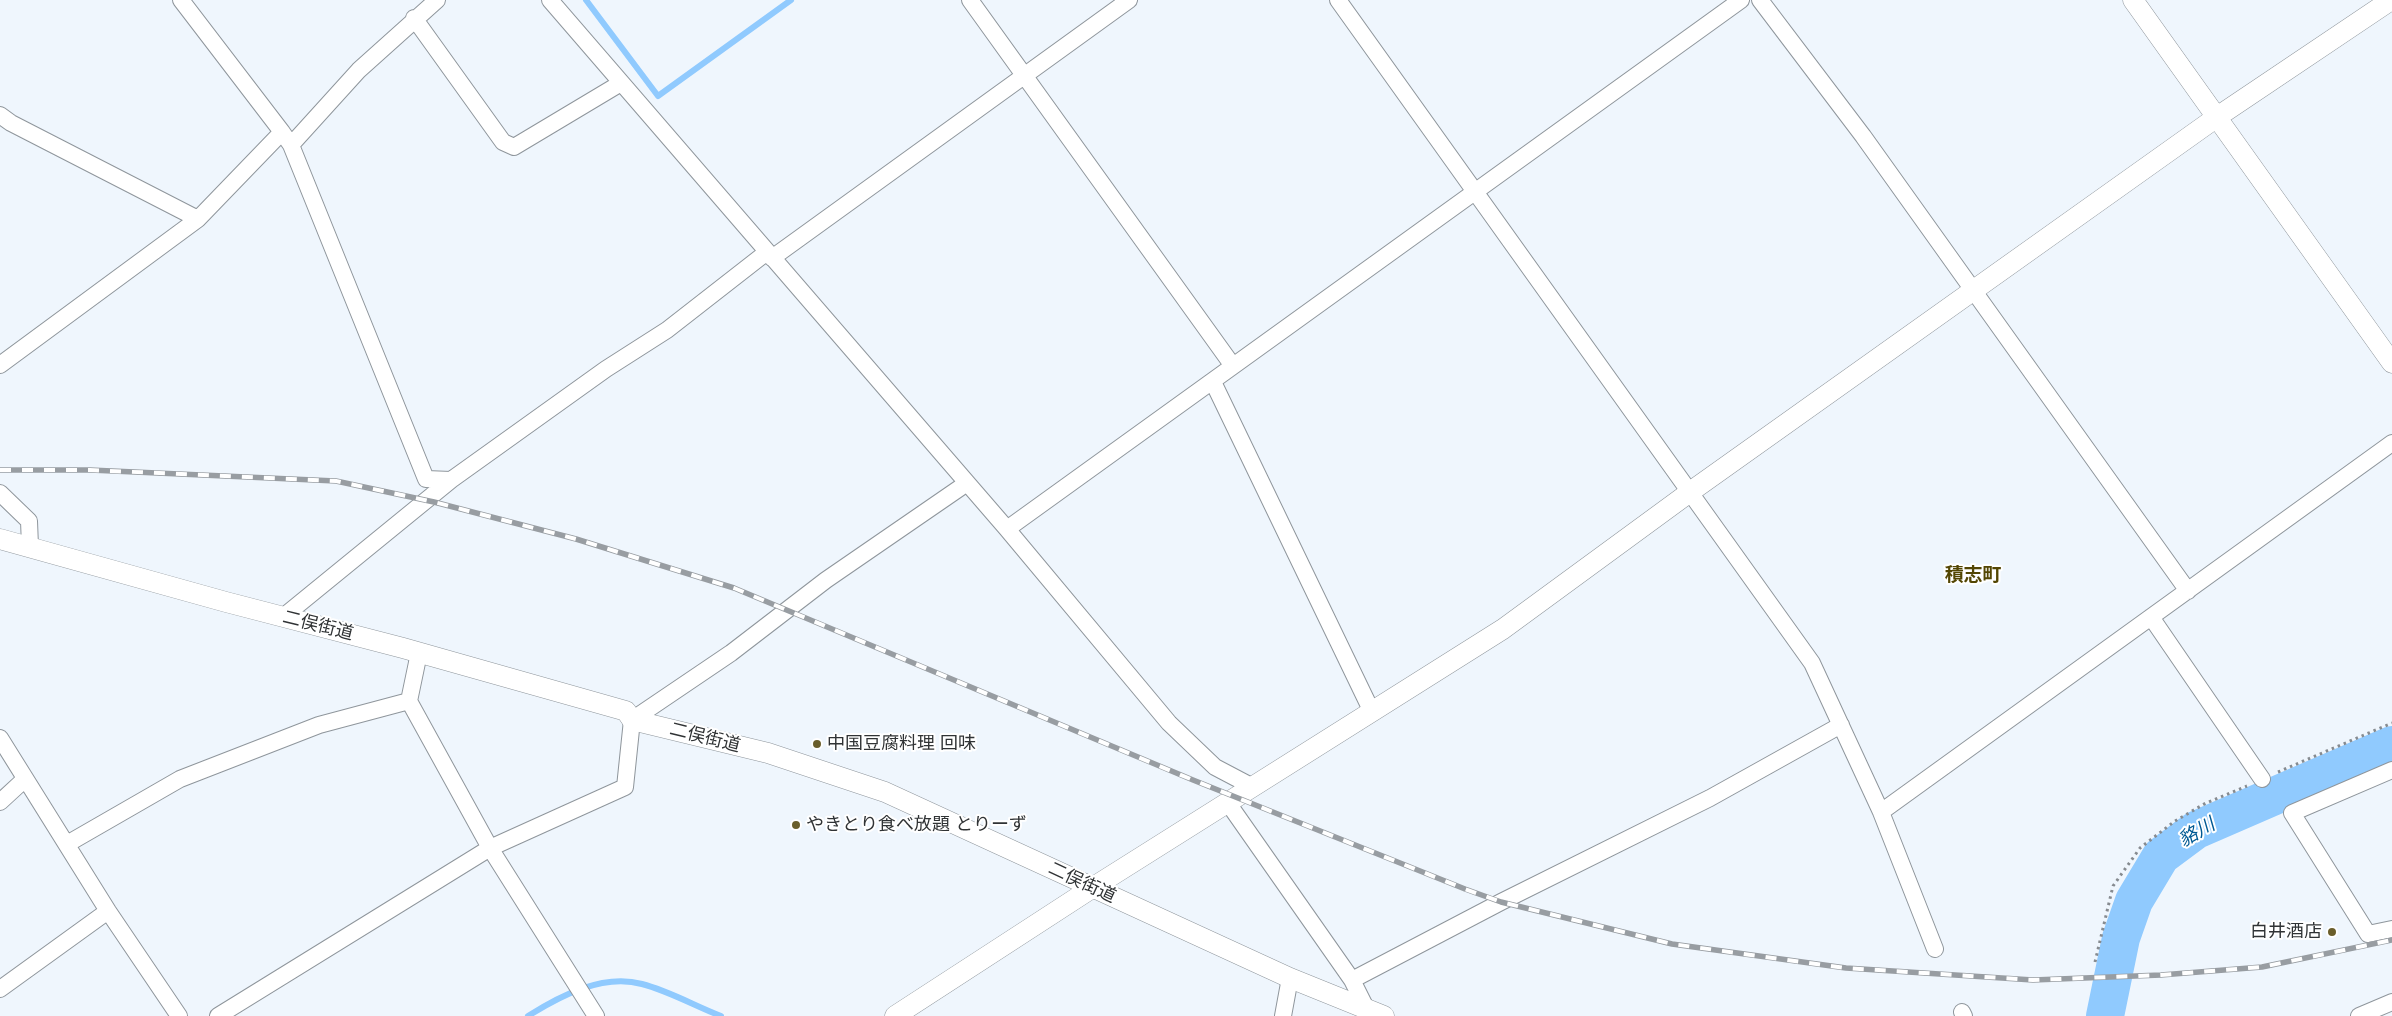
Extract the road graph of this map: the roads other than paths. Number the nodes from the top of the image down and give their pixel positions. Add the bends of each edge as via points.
1 (180, 0) edge
2 (437, 0) edge
3 (550, 0) edge
4 (970, 0) edge
5 (1129, 0) edge
6 (1338, 0) edge
7 (1741, 0) edge
8 (1760, 0) edge
9 (2133, 0) edge
10 (2391, 0) edge
11 (414, 18) junction
12 (1024, 76) junction
13 (621, 83) junction
14 (0, 115) edge
15 (2217, 117) junction
16 (286, 138) junction
17 (1475, 192) junction
18 (198, 218) junction
19 (769, 255) junction
20 (1974, 291) junction
21 (2392, 363) edge
22 (0, 364) edge
23 (1233, 366) junction
24 (1213, 382) junction
25 (2392, 443) edge
26 (451, 480) junction
27 (968, 483) junction
28 (1690, 492) junction
29 (0, 493) edge
30 (1007, 529) junction
31 (0, 539) edge
32 (30, 546) junction
33 (2188, 591) junction
34 (283, 616) junction
35 (2151, 618) junction
36 (419, 653) junction
37 (410, 701) junction
38 (1372, 712) junction
39 (632, 720) junction
40 (1841, 726) junction
41 (0, 738) edge
42 (2392, 770) edge
43 (25, 779) junction
44 (2262, 779) road end
45 (1253, 787) junction
46 (0, 802) edge
47 (1228, 803) junction
48 (1881, 812) junction
49 (67, 844) junction
50 (490, 848) junction
51 (1092, 888) junction
52 (108, 910) junction
53 (2392, 929) edge
54 (1935, 948) dead end
55 (1290, 978) junction
56 (1352, 980) junction
57 (0, 989) edge
58 (2392, 1002) edge
59 (592, 1009) edge
60 (1375, 1012) edge
61 (178, 1016) edge
62 (218, 1016) edge
63 (895, 1016) edge
64 (1282, 1016) edge
65 (2359, 1016) edge

1 - 16 street
2 - 11 street
3 - 13 street
4 - 12 street
5 - 12 street
6 - 17 street
7 - 17 street
8 - 20 street
9 - 15 street
10 - 15 street
11 - 13 street via 503,142 514,147
11 - 16 street
12 - 19 street
12 - 23 street
13 - 19 street
14 - 18 street
15 - 20 street
15 - 21 street
16 - 18 street
16 - 26 street via 426,479
17 - 23 street
17 - 28 street
18 - 22 street
19 - 26 street
19 - 27 street
20 - 28 street
20 - 33 street
23 - 24 street
24 - 30 street
24 - 38 street
25 - 33 street
26 - 34 street
27 - 30 street
27 - 39 street via 826,580 731,653
28 - 38 street via 1503,629
28 - 40 street via 1812,663
29 - 32 street via 29,521
30 - 45 street via 1169,723 1215,767
31 - 32 street, 二俣街道
32 - 34 street, 二俣街道
33 - 35 street
34 - 36 street, 二俣街道
35 - 44 street
35 - 48 street
36 - 37 street
36 - 39 street, 二俣街道 via 626,711
37 - 49 street via 319,725 180,779
37 - 50 street
38 - 45 street
39 - 50 street via 625,787
39 - 51 street, 二俣街道 via 768,753 885,792
40 - 48 street
40 - 56 street via 1710,798
41 - 43 street
42 - 53 street via 2292,813 2368,934
43 - 46 street
43 - 49 street
45 - 47 street
47 - 51 street
47 - 56 street
48 - 54 street
49 - 52 street
50 - 59 street
50 - 62 street
51 - 55 street, 二俣街道
51 - 63 street
52 - 57 street
52 - 61 street
55 - 60 street, 二俣街道
55 - 64 street
56 - 60 street
58 - 65 street

